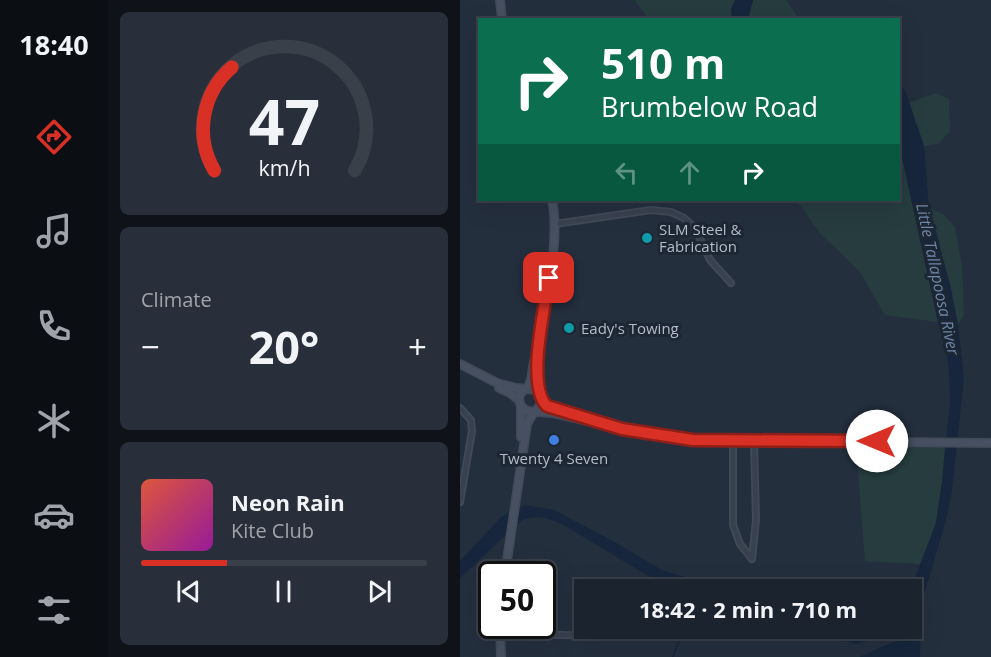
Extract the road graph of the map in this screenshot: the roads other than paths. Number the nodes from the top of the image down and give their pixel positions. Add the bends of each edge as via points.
1 (500, 0) edge
2 (502, 18) edge
3 (552, 201) edge
4 (555, 224) junction
5 (731, 283) dead end
6 (537, 354) junction
7 (460, 366) edge
8 (526, 388) junction
9 (540, 397) junction
10 (520, 403) junction
11 (460, 408) edge
12 (535, 412) junction
13 (600, 423) junction
14 (733, 440) junction
15 (754, 441) junction
16 (991, 443) edge
17 (520, 467) junction
18 (460, 502) edge
19 (507, 561) edge
20 (556, 633) edge
21 (574, 635) edge
22 (500, 639) edge
23 (501, 657) edge

1 - 2 main road
3 - 4 main road
4 - 5 street via 651,210 671,212 695,228 710,260
4 - 6 main road
6 - 8 main road via 532,381
6 - 9 main road
7 - 8 main road via 497,383
7 - 10 main road via 510,393
8 - 9 main road via 536,390
8 - 10 main road via 520,394
9 - 12 main road via 540,407
9 - 13 main road via 551,408
10 - 12 main road via 527,411
10 - 17 main road
11 - 18 street via 471,420 472,431
12 - 13 main road
12 - 17 main road via 527,424
13 - 14 main road via 666,437
14 - 15 main road
14 - 15 street via 733,525 740,544 752,559 756,520
15 - 16 main road
17 - 19 main road
20 - 21 street
22 - 23 main road

